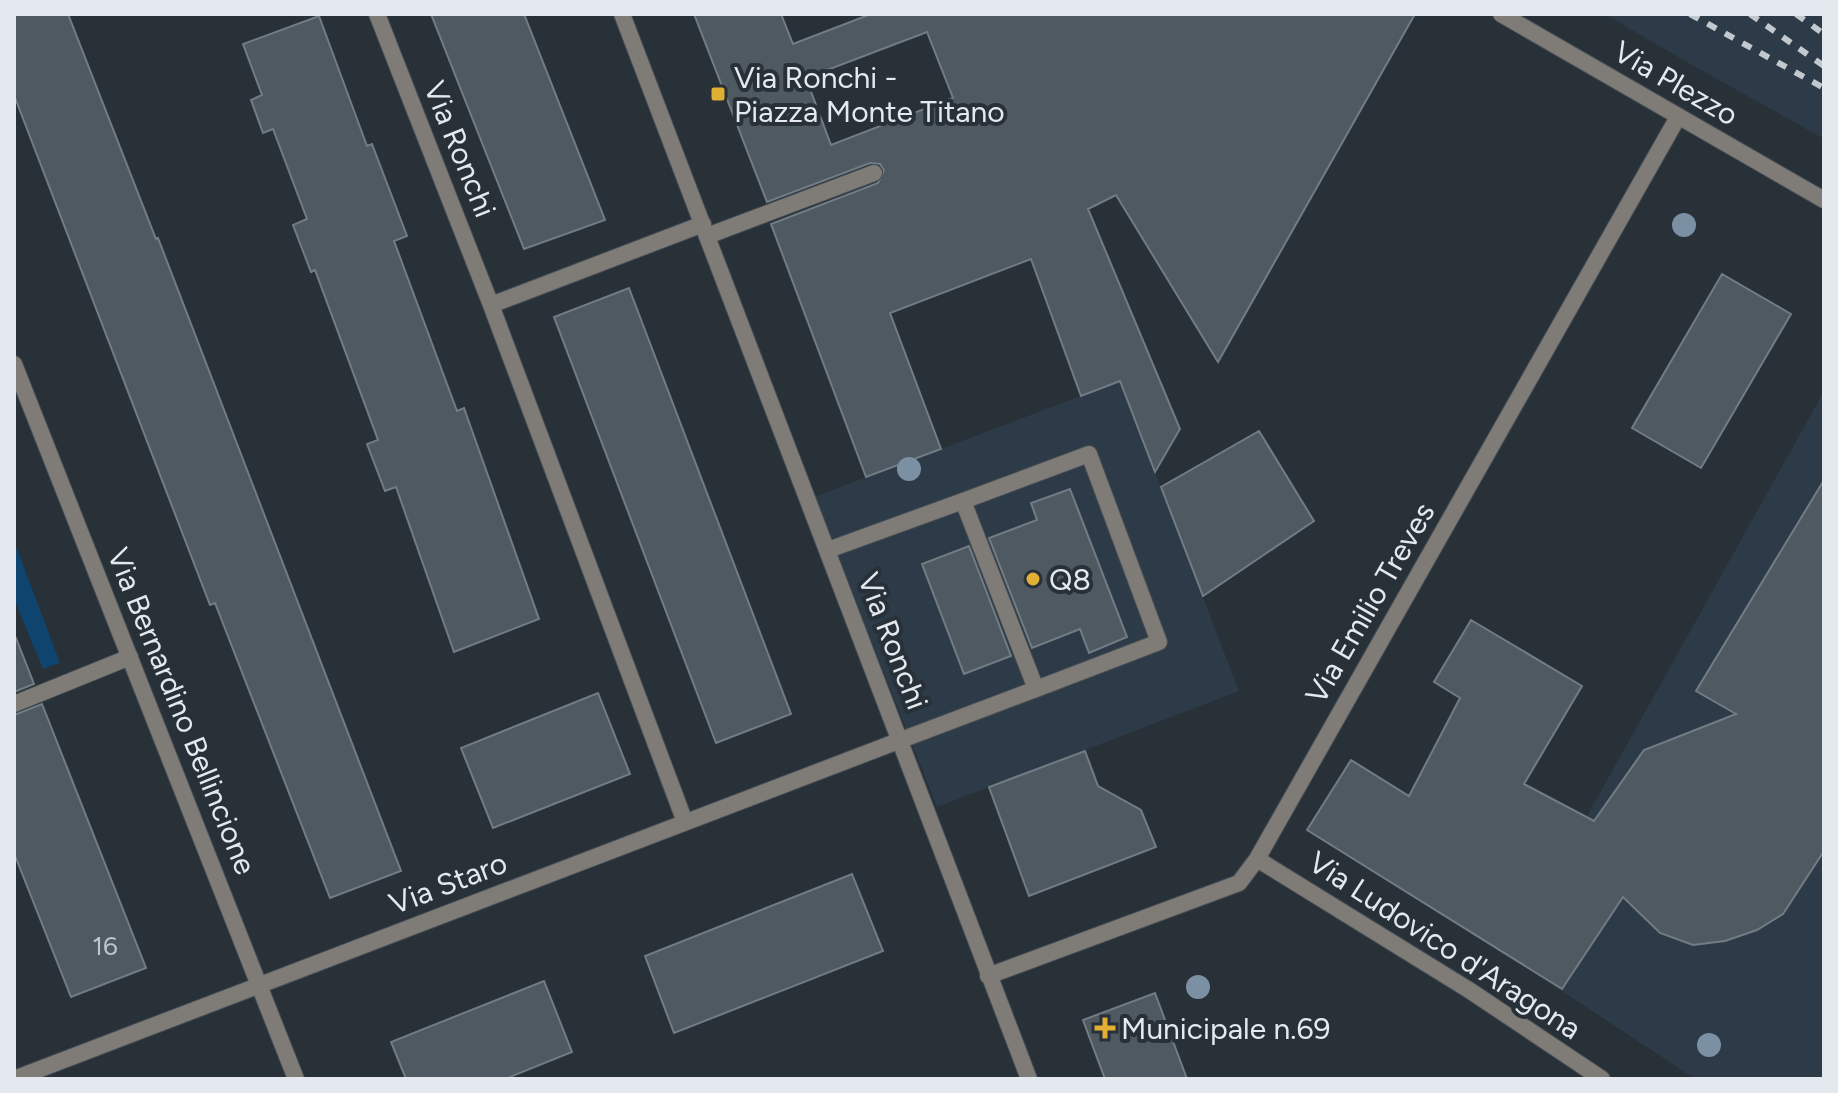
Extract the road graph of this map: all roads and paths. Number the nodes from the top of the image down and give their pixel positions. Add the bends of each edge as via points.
1 (377, 14) edge
2 (622, 14) edge
3 (1501, 14) edge
4 (1678, 117) junction
5 (874, 173) dead end
6 (1824, 200) edge
7 (705, 230) junction
8 (491, 305) junction
9 (14, 364) edge
10 (963, 501) junction
11 (828, 550) junction
12 (130, 657) junction
13 (1036, 689) junction
14 (14, 704) edge
15 (901, 740) junction
16 (685, 822) junction
17 (1257, 859) junction
18 (988, 976) junction
19 (260, 985) junction
20 (14, 1079) edge
21 (296, 1079) edge
22 (1029, 1079) edge
23 (1602, 1079) edge

1 - 8 street, Via Ronchi
2 - 7 street, Via Ronchi
3 - 4 street, Via Plezzo
4 - 6 street, Via Plezzo
4 - 17 street, Via Emilio Treves
5 - 7 street
7 - 8 street
7 - 11 street, Via Ronchi
8 - 16 street, Via Ronchi
9 - 12 street, Via Bernardino Bellincione
10 - 11 street
10 - 13 street
10 - 13 street, Via Staro via 1089,454 1159,642
11 - 15 street, Via Ronchi
12 - 14 street
12 - 19 street, Via Bernardino Bellincione
13 - 15 street, Via Staro
15 - 16 street, Via Staro
15 - 18 street, Via Ronchi
16 - 19 street, Via Staro
17 - 18 street, Via Emilio Treves via 1239,883
17 - 23 street, Via Ludovico d'Aragona
18 - 22 street, Via Ronchi
19 - 20 street, Via Staro
19 - 21 street, Via Bernardino Bellincione

